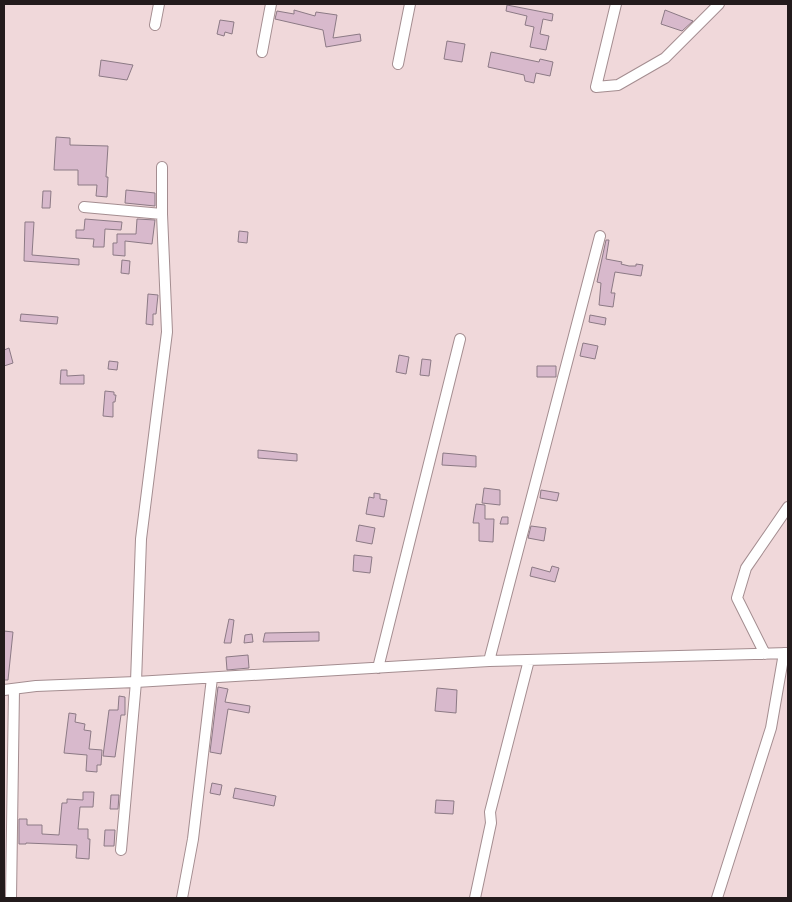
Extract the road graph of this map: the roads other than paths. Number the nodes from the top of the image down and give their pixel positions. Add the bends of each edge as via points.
1 (159, 4) edge
2 (271, 4) edge
3 (410, 4) edge
4 (616, 4) edge
5 (719, 4) edge
6 (156, 25) dead end
7 (262, 52) dead end
8 (398, 64) dead end
9 (162, 167) dead end
10 (84, 207) dead end
11 (162, 214) junction
12 (600, 236) dead end
13 (460, 339) dead end
14 (788, 507) edge
15 (786, 653) edge
16 (765, 654) junction
17 (529, 660) junction
18 (489, 661) junction
19 (378, 668) junction
20 (212, 678) junction
21 (136, 682) junction
22 (9, 690) edge
23 (121, 850) dead end
24 (11, 898) edge
25 (182, 898) edge
26 (475, 898) edge
27 (717, 898) edge

1 - 6 street
2 - 7 street
3 - 8 street
4 - 5 street via 596,87 618,84 665,58
9 - 11 street
10 - 11 street
11 - 21 street via 167,332 141,539
12 - 18 street
13 - 19 street
14 - 16 street via 746,568 737,598
15 - 16 street
15 - 27 street via 771,728
16 - 17 street
17 - 18 street
17 - 26 street via 490,812 491,823
18 - 19 street
19 - 20 street
20 - 21 street
20 - 25 street via 193,839
21 - 22 street
21 - 23 street
22 - 24 street

